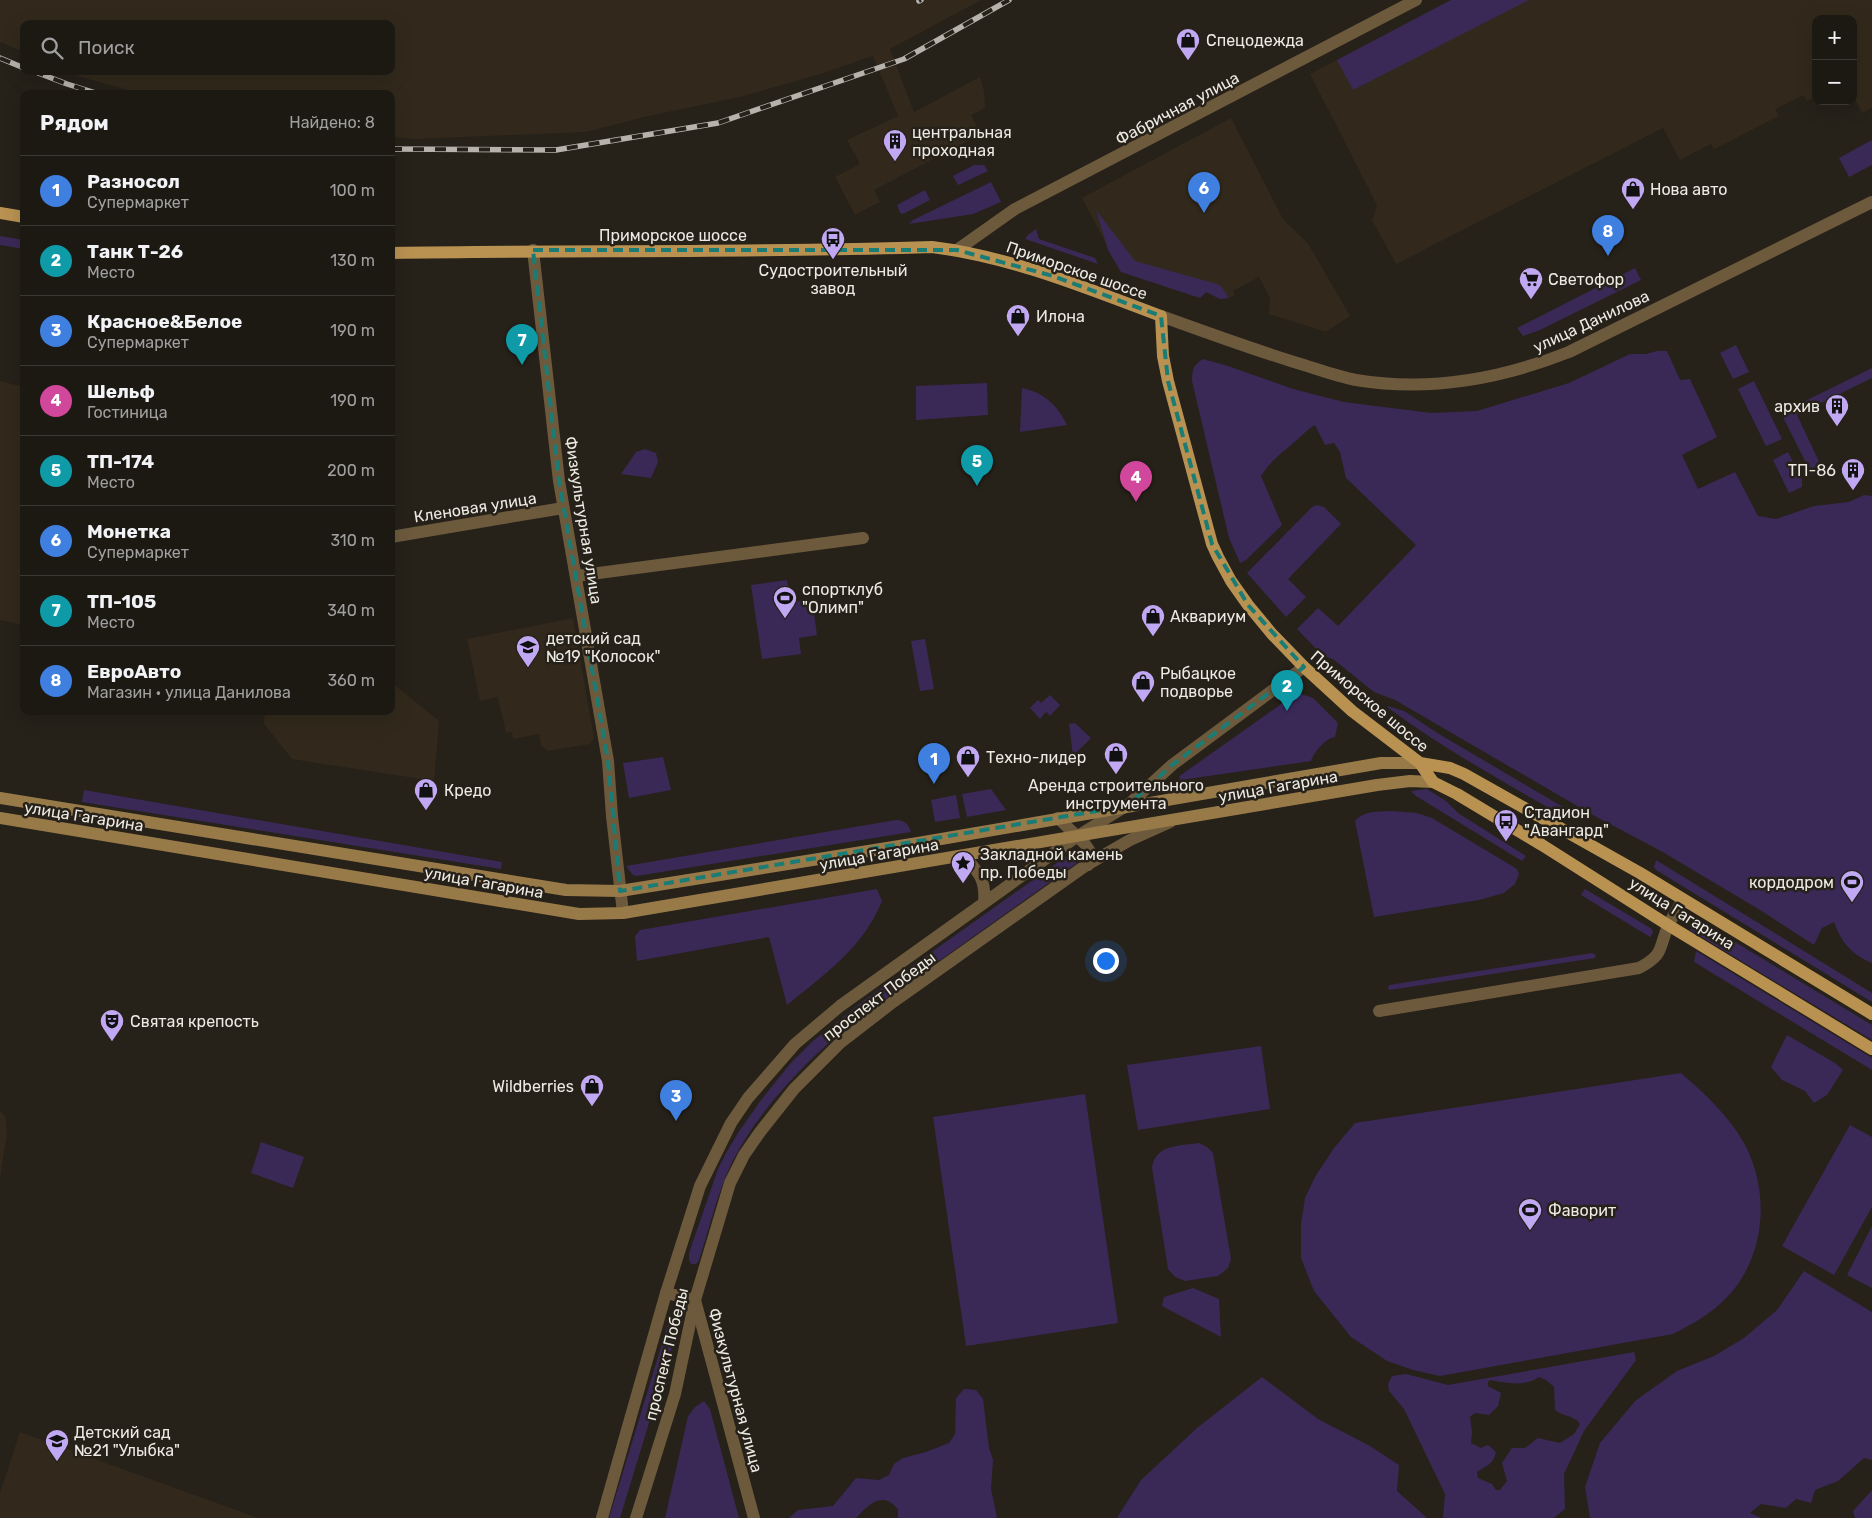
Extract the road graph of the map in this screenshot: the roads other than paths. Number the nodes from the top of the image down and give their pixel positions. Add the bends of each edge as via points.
1 (1416, 0) edge
2 (1872, 202) edge
3 (0, 213) edge
4 (20, 216) edge
5 (533, 250) junction
6 (957, 250) junction
7 (395, 253) edge
8 (1161, 316) junction
9 (563, 508) junction
10 (395, 536) edge
11 (863, 538) dead end
12 (576, 576) junction
13 (1304, 668) junction
14 (1420, 763) junction
15 (1433, 782) junction
16 (0, 798) edge
17 (1127, 806) junction
18 (0, 818) edge
19 (1058, 818) junction
20 (1178, 819) junction
21 (1076, 836) junction
22 (964, 856) junction
23 (1088, 865) junction
24 (620, 891) junction
25 (1683, 900) junction
26 (984, 902) junction
27 (623, 913) junction
28 (1668, 925) junction
29 (1379, 1011) dead end
30 (1872, 1014) edge
31 (1872, 1048) edge
32 (666, 1292) junction
33 (695, 1300) junction
34 (602, 1518) edge
35 (636, 1518) edge
36 (754, 1518) edge

1 - 6 street, Фабричная улица via 1015,209
2 - 8 street, улица Данилова via 1569,352 1536,365 1468,381 1404,384 1355,379 1267,354
3 - 4 main road
5 - 6 main road, Приморское шоссе
5 - 7 main road, Приморское шоссе
5 - 9 street, Физкультурная улица
6 - 8 main road, Приморское шоссе via 1013,263
8 - 13 main road, Приморское шоссе via 1168,381 1212,544 1231,582 1248,605
9 - 10 street, Кленовая улица
9 - 12 street, Физкультурная улица
11 - 12 street
12 - 24 street, Физкультурная улица via 608,761
13 - 14 main road, Приморское шоссе via 1352,711
13 - 17 street, проспект Победы via 1172,765
14 - 15 main road, Приморское шоссе
14 - 17 main road, улица Гагарина via 1381,763
14 - 25 main road, улица Гагарина via 1464,774
15 - 20 main road, улица Гагарина via 1377,785
15 - 28 main road, улица Гагарина via 1534,840
16 - 24 main road, улица Гагарина via 566,890
17 - 19 main road, улица Гагарина
17 - 21 street, проспект Победы
18 - 27 main road, улица Гагарина via 579,914
19 - 21 street
19 - 24 main road, улица Гагарина
20 - 21 main road, улица Гагарина
20 - 23 street, проспект Победы via 1130,840
21 - 22 main road, улица Гагарина
21 - 23 street via 1091,853
21 - 26 street, проспект Победы
22 - 26 street via 982,877
22 - 27 main road, улица Гагарина
23 - 33 street, проспект Победы via 840,1043 794,1089 744,1155 730,1183
24 - 27 street, Физкультурная улица
25 - 28 street
25 - 30 main road, улица Гагарина
26 - 32 street, проспект Победы via 817,1024 770,1071 731,1123 712,1160 700,1186
28 - 29 street via 1660,950 1652,961 1638,968
28 - 31 main road, улица Гагарина
32 - 33 street, Физкультурная улица
32 - 34 street, проспект Победы
33 - 35 street, проспект Победы via 675,1394
33 - 36 street, Физкультурная улица

